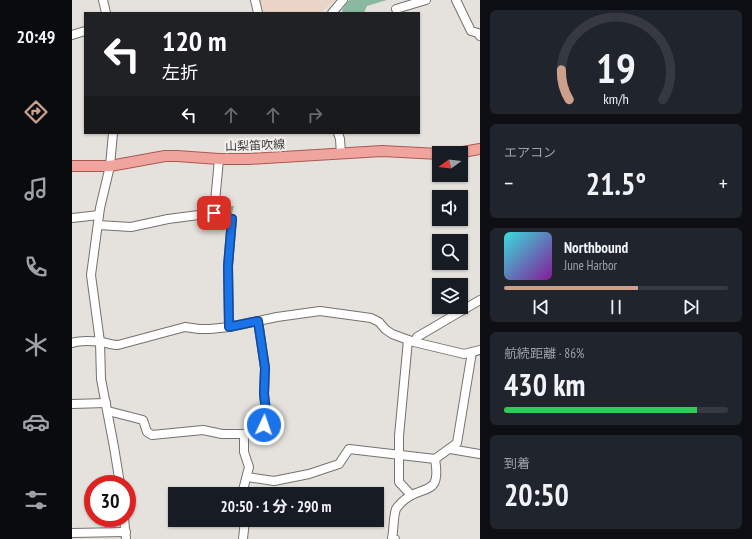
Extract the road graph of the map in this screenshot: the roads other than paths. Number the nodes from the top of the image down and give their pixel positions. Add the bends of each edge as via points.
1 (104, 0) edge
2 (255, 0) edge
3 (343, 0) edge
4 (426, 0) edge
5 (456, 0) edge
6 (396, 9) dead end
7 (106, 12) edge
8 (258, 12) edge
9 (333, 12) edge
10 (84, 31) edge
11 (72, 35) edge
12 (480, 36) edge
13 (113, 134) edge
14 (338, 134) edge
15 (480, 149) edge
16 (468, 151) edge
17 (341, 154) junction
18 (432, 154) edge
19 (219, 159) junction
20 (72, 166) edge
21 (110, 166) junction
22 (214, 213) junction
23 (99, 215) junction
24 (72, 218) edge
25 (98, 225) junction
26 (480, 300) edge
27 (258, 321) junction
28 (229, 327) junction
29 (411, 341) junction
30 (100, 342) junction
31 (72, 343) edge
32 (476, 351) edge
33 (72, 404) edge
34 (107, 407) junction
35 (244, 434) junction
36 (450, 449) junction
37 (480, 454) edge
38 (399, 455) junction
39 (435, 459) junction
40 (118, 475) edge
41 (247, 477) junction
42 (244, 487) edge
43 (411, 495) junction
44 (244, 527) edge
45 (72, 533) edge
46 (126, 536) edge
47 (243, 539) edge
48 (395, 539) edge

1 - 7 street
2 - 8 street
3 - 9 street
4 - 6 street
5 - 12 street via 471,31
10 - 11 street
13 - 21 street
14 - 17 street
15 - 16 main road
17 - 18 main road, 山梨笛吹線 via 382,151
17 - 19 main road, 山梨笛吹線
19 - 21 main road, 山梨笛吹線 via 165,156
19 - 22 street
20 - 21 main road, 山梨笛吹線
21 - 23 street
22 - 25 street via 131,227
22 - 28 street via 214,216 232,219 228,266
23 - 24 street
23 - 25 street
25 - 30 street via 91,275
26 - 29 street
27 - 28 street
27 - 29 street via 320,311 355,315 371,318 392,334
27 - 35 street via 265,368 267,420 264,425
28 - 30 street via 185,327 118,345
29 - 32 street via 464,354
29 - 38 street
30 - 31 street
30 - 34 street via 101,379
32 - 36 street via 457,443
33 - 34 street
34 - 35 street via 143,420 147,432 152,436 203,430 222,434
34 - 40 street
35 - 41 street via 244,452 249,467
36 - 37 street
36 - 39 street
38 - 39 street
38 - 41 street via 349,449 339,464 309,474 274,481
38 - 43 street via 399,482
39 - 43 street via 435,484
41 - 42 street
43 - 48 street via 396,509 392,538
44 - 47 street
45 - 46 street

